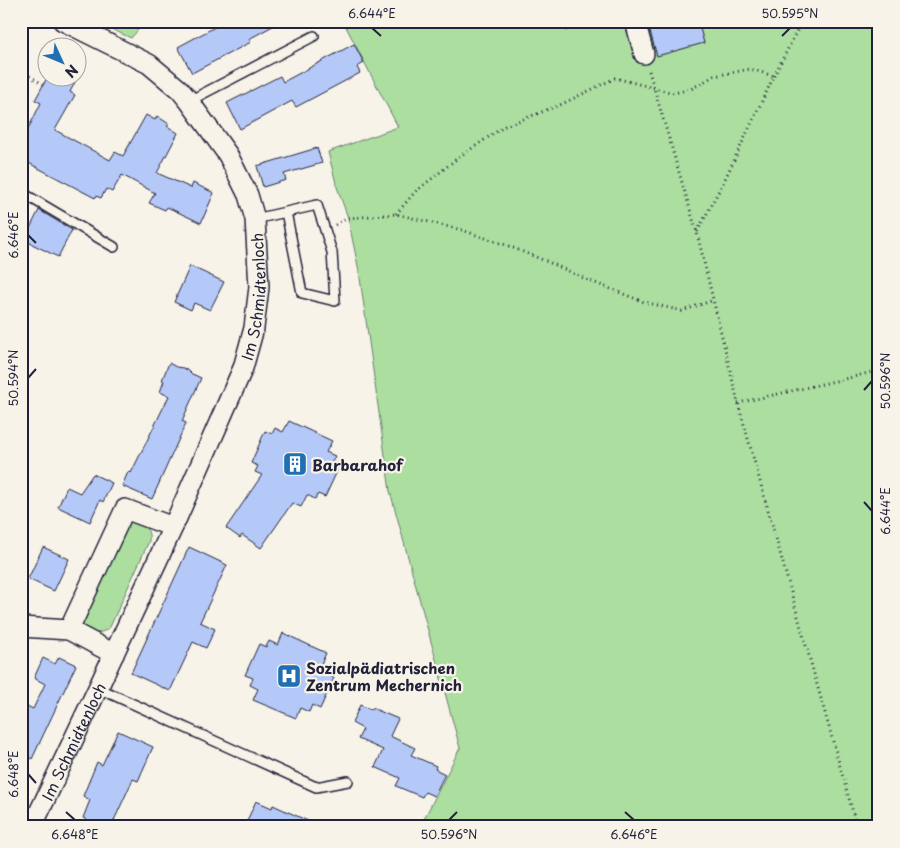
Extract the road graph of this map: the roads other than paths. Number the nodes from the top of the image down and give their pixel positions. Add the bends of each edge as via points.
1 (63, 21) edge
2 (635, 21) edge
3 (314, 36) dead end
4 (644, 54) road end
5 (189, 101) junction
6 (21, 192) edge
7 (286, 212) junction
8 (254, 219) junction
9 (114, 247) dead end
10 (173, 528) junction
11 (21, 627) edge
12 (69, 630) junction
13 (114, 654) junction
14 (98, 688) junction
15 (348, 781) dead end
16 (32, 827) edge

1 - 5 street, Im Schmidtenloch via 149,64
2 - 4 street
3 - 5 lane
5 - 8 street, Im Schmidtenloch via 228,156 248,195
6 - 9 lane
7 - 7 lane via 302,293 334,300 332,252 317,206
7 - 8 lane
8 - 10 street, Im Schmidtenloch via 259,287 254,328 243,368
10 - 12 street via 125,509
10 - 13 street, Im Schmidtenloch
11 - 12 street
12 - 13 street
13 - 14 street, Im Schmidtenloch
14 - 15 lane via 316,787
14 - 16 street, Im Schmidtenloch

